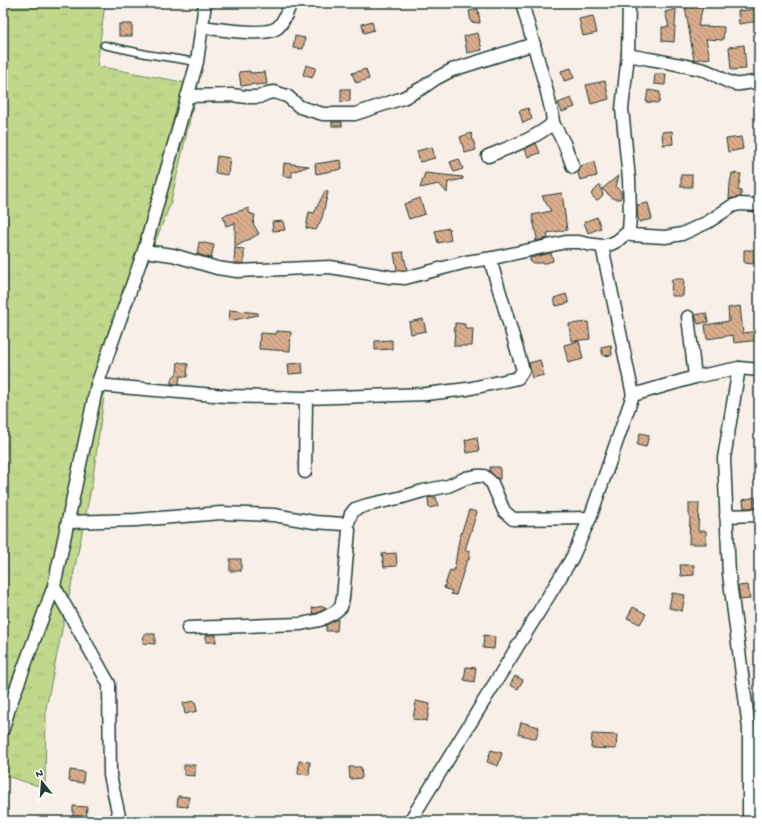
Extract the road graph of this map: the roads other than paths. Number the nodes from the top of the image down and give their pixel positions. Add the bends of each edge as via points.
1 (206, 3) edge
2 (291, 3) edge
3 (522, 3) edge
4 (629, 3) edge
5 (202, 27) junction
6 (534, 44) junction
7 (104, 45) dead end
8 (628, 55) junction
9 (196, 62) junction
10 (759, 81) edge
11 (187, 96) junction
12 (553, 123) junction
13 (488, 156) dead end
14 (573, 167) dead end
15 (759, 205) edge
16 (629, 231) junction
17 (602, 246) junction
18 (144, 251) junction
19 (493, 258) junction
20 (688, 317) dead end
21 (739, 368) junction
22 (759, 370) edge
23 (695, 377) junction
24 (98, 385) junction
25 (633, 395) junction
26 (306, 398) junction
27 (305, 472) dead end
28 (759, 515) edge
29 (726, 516) junction
30 (590, 518) junction
31 (68, 522) junction
32 (347, 526) junction
33 (54, 586) junction
34 (188, 628) dead end
35 (3, 729) edge
36 (120, 821) edge
37 (410, 821) edge
38 (749, 821) edge

1 - 5 street
2 - 5 street via 282,22 277,28 269,31 242,32
3 - 6 street
4 - 8 street
5 - 9 street
6 - 11 street via 452,70 403,98 355,114 322,114 300,107 287,96 274,92 259,97
6 - 12 street
7 - 9 lane
8 - 10 street via 706,71 734,84
8 - 16 street via 622,109 629,179
9 - 11 street
11 - 18 street
12 - 13 street via 532,137
12 - 14 street
15 - 16 street via 732,206 708,222 682,234 665,238 631,235
16 - 17 street via 617,241
17 - 19 street via 566,242
17 - 25 street
18 - 19 street via 173,255 216,268 237,270 330,267 405,278 466,262
18 - 24 street
19 - 26 street via 492,266 523,370 518,378 467,389 426,394
20 - 23 street
21 - 22 street
21 - 23 street
21 - 29 street via 724,458
23 - 25 street
24 - 26 street via 226,396
24 - 31 street
25 - 30 street
26 - 27 street
28 - 29 street
29 - 38 street via 729,574 749,728
30 - 32 street via 513,519 504,511 492,483 484,476 477,476 448,486 355,509
30 - 37 street via 572,558
31 - 32 street via 221,513 274,515
31 - 33 street
32 - 34 street via 349,530 343,598 341,607 335,612 320,620 301,624
33 - 35 street
33 - 36 street via 109,684 110,776

